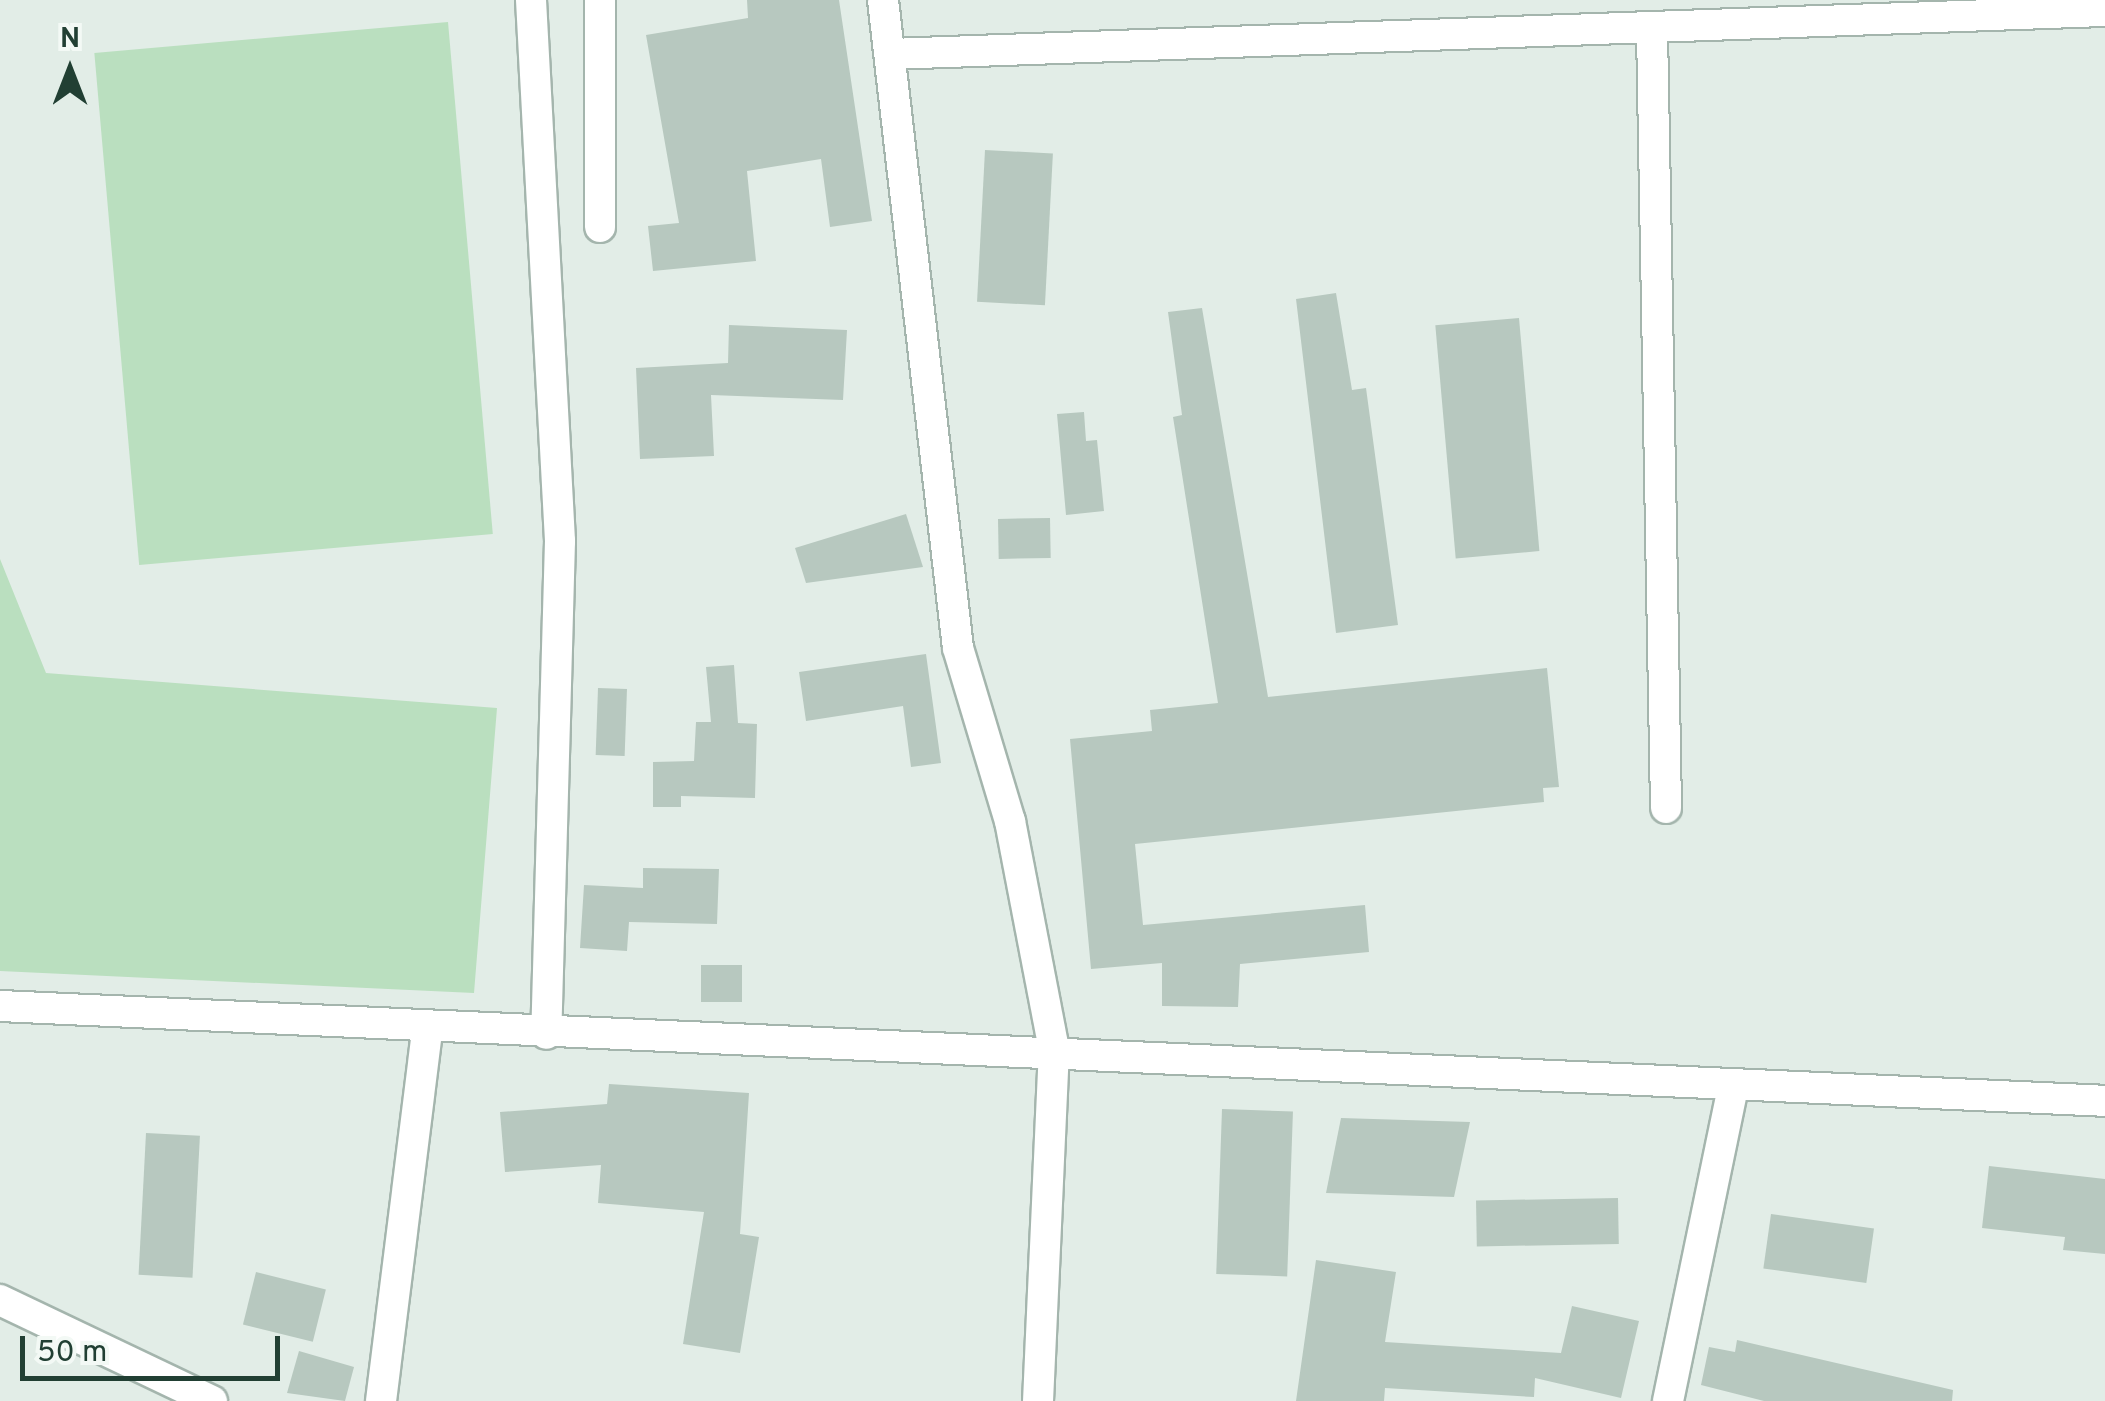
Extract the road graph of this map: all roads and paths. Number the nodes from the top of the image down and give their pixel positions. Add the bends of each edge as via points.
1 (531, 0) edge
2 (600, 0) edge
3 (883, 0) edge
4 (2105, 11) edge
5 (1652, 29) junction
6 (890, 54) junction
7 (600, 227) dead end
8 (1666, 808) dead end
9 (0, 1006) edge
10 (427, 1031) junction
11 (546, 1034) junction
12 (1054, 1049) junction
13 (1734, 1086) junction
14 (2105, 1100) edge
15 (0, 1300) edge
16 (212, 1401) edge
17 (382, 1401) edge
18 (1038, 1401) edge
19 (1668, 1401) edge

1 - 11 street via 560,541
2 - 7 street
3 - 6 street
4 - 5 street
5 - 6 street
5 - 8 street
6 - 12 street via 958,648 1010,821
9 - 10 street
10 - 11 street
10 - 17 street
11 - 12 street
12 - 13 street
12 - 18 street
13 - 14 street
13 - 19 street
15 - 16 street

